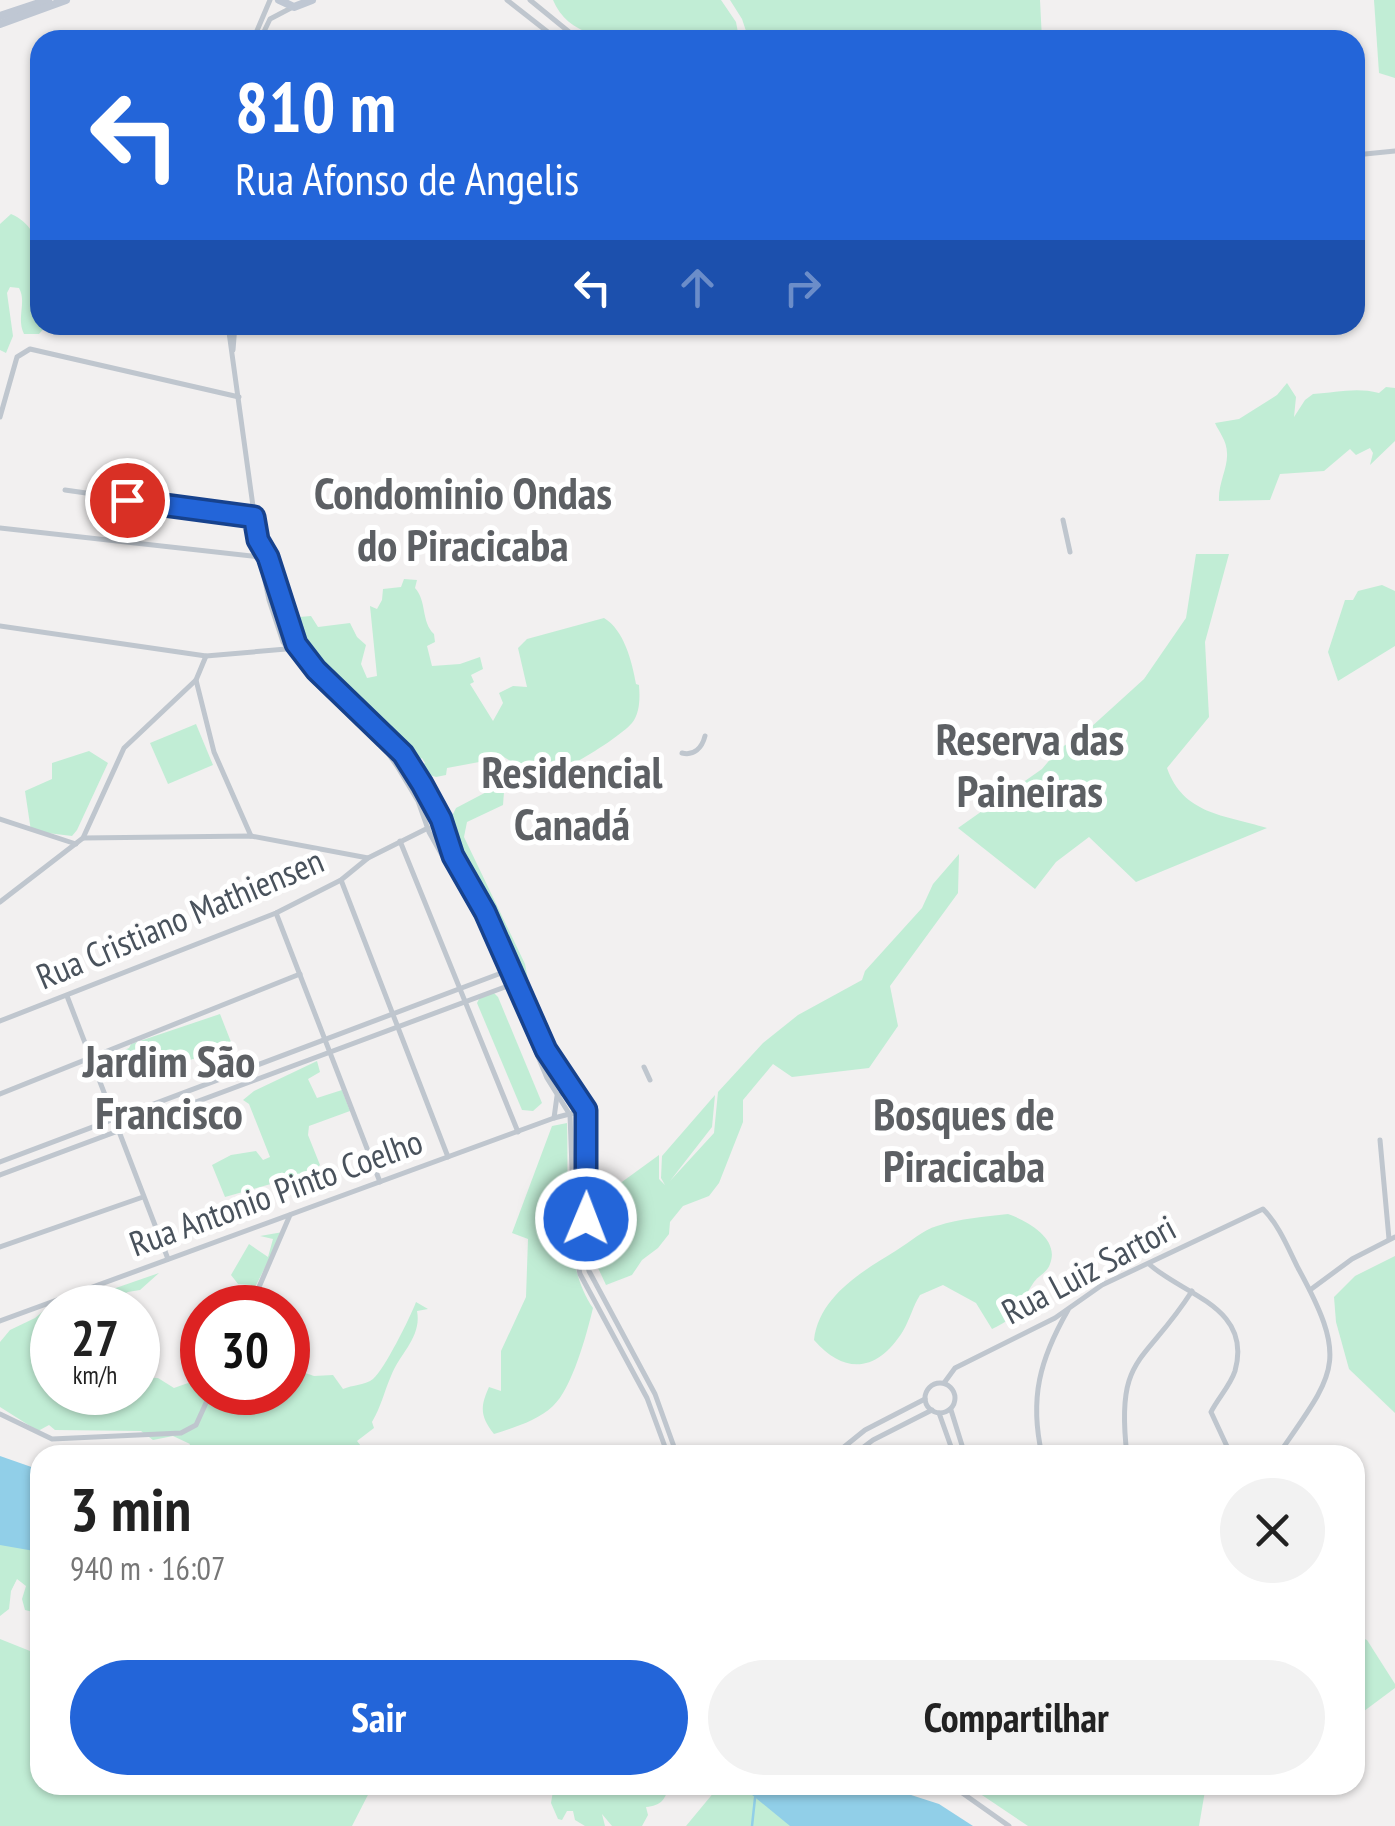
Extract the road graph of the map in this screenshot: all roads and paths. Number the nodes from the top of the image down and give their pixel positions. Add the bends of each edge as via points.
1 (48, 0) edge
2 (66, 0) edge
3 (270, 0) edge
4 (279, 0) edge
5 (312, 0) edge
6 (507, 0) edge
7 (530, 0) edge
8 (294, 6) junction
9 (0, 16) edge
10 (0, 24) edge
11 (260, 30) edge
12 (263, 30) edge
13 (545, 30) edge
14 (568, 30) edge
15 (1395, 151) edge
16 (1365, 154) edge
17 (232, 335) edge
18 (236, 335) edge
19 (232, 353) junction
20 (238, 397) junction
21 (0, 417) edge
22 (65, 490) dead end
23 (254, 517) junction
24 (1063, 520) dead end
25 (0, 528) edge
26 (260, 545) junction
27 (1070, 552) dead end
28 (260, 557) junction
29 (274, 579) junction
30 (265, 580) junction
31 (278, 591) junction
32 (268, 592) junction
33 (0, 626) edge
34 (287, 648) junction
35 (298, 648) junction
36 (206, 656) junction
37 (196, 680) junction
38 (705, 736) dead end
39 (682, 753) dead end
40 (414, 792) junction
41 (0, 819) edge
42 (441, 819) junction
43 (429, 830) junction
44 (446, 831) junction
45 (250, 836) junction
46 (82, 838) junction
47 (400, 841) junction
48 (76, 844) junction
49 (368, 858) junction
50 (340, 880) junction
51 (0, 902) edge
52 (276, 912) junction
53 (508, 971) junction
54 (300, 974) junction
55 (514, 984) junction
56 (460, 989) junction
57 (67, 996) junction
58 (465, 1002) junction
59 (392, 1014) junction
60 (0, 1021) edge
61 (398, 1027) junction
62 (325, 1040) junction
63 (330, 1052) junction
64 (90, 1057) junction
65 (644, 1067) dead end
66 (650, 1080) dead end
67 (571, 1088) junction
68 (0, 1094) edge
69 (557, 1096) junction
70 (586, 1110) junction
71 (570, 1115) junction
72 (554, 1118) junction
73 (114, 1119) junction
74 (118, 1131) junction
75 (518, 1132) junction
76 (1380, 1140) dead end
77 (448, 1157) junction
78 (0, 1162) edge
79 (0, 1174) edge
80 (380, 1182) junction
81 (144, 1197) junction
82 (290, 1214) junction
83 (1392, 1238) edge
84 (0, 1248) edge
85 (168, 1259) junction
86 (1150, 1264) junction
87 (260, 1285) edge
88 (1310, 1290) junction
89 (1192, 1292) junction
90 (1069, 1308) junction
91 (0, 1322) edge
92 (1036, 1328) junction
93 (1048, 1346) junction
94 (944, 1383) junction
95 (925, 1399) junction
96 (951, 1409) junction
97 (935, 1412) junction
98 (0, 1414) edge
99 (201, 1415) edge
100 (866, 1430) junction
101 (873, 1440) junction
102 (664, 1445) edge
103 (674, 1445) edge
104 (847, 1445) edge
105 (866, 1445) edge
106 (950, 1445) edge
107 (962, 1445) edge
108 (1041, 1445) edge
109 (1126, 1445) edge
110 (1227, 1445) edge
111 (1285, 1445) edge
112 (965, 1795) edge
113 (1009, 1826) edge

1 - 9 main road
2 - 10 main road
3 - 11 street
4 - 8 main road
5 - 8 main road
6 - 13 street
7 - 14 street
8 - 12 street
15 - 16 street
17 - 19 street
18 - 19 street
19 - 20 street
20 - 21 street via 36,348 17,357
20 - 23 street
22 - 23 street
23 - 26 street
24 - 27 street
25 - 28 street
26 - 28 street
26 - 29 street
28 - 30 street
29 - 30 street
29 - 31 street
30 - 32 street
31 - 32 street
31 - 35 street
32 - 34 street
33 - 36 street
34 - 35 street
34 - 36 street
34 - 40 street via 385,749
35 - 42 street via 403,754
36 - 37 street
37 - 45 street via 214,752
37 - 46 street via 124,748
38 - 39 street via 700,748
40 - 42 street
40 - 43 street
41 - 48 street
42 - 44 street
43 - 44 street
43 - 47 street, Rua Cristiano Mathiensen
43 - 53 street
44 - 53 street
45 - 46 street
45 - 49 street
46 - 48 street
47 - 49 street, Rua Cristiano Mathiensen
47 - 56 street
48 - 51 street
49 - 50 street, Rua Cristiano Mathiensen
50 - 52 street, Rua Cristiano Mathiensen
50 - 59 street
52 - 54 street
52 - 57 street, Rua Cristiano Mathiensen
53 - 55 street
53 - 56 street
54 - 62 street
54 - 64 street
55 - 58 street
55 - 67 street
55 - 69 street
56 - 58 street
56 - 59 street
57 - 60 street, Rua Cristiano Mathiensen
57 - 64 street
58 - 61 street
58 - 75 street
59 - 61 street
59 - 62 street
61 - 63 street
61 - 77 street
62 - 63 street
62 - 73 street
63 - 74 street
63 - 80 street
64 - 68 street
64 - 73 street
65 - 66 street
67 - 69 street
67 - 70 street
69 - 71 street
69 - 72 street
70 - 71 street, Rua Antonio Pinto Coelho
70 - 103 street via 589,1272 656,1394
71 - 72 street, Rua Antonio Pinto Coelho
71 - 102 street via 580,1274 647,1398
72 - 75 street, Rua Antonio Pinto Coelho
73 - 74 street
73 - 78 street
74 - 79 street
74 - 81 street
75 - 77 street, Rua Antonio Pinto Coelho
76 - 83 street
77 - 80 street, Rua Antonio Pinto Coelho
80 - 82 street, Rua Antonio Pinto Coelho
81 - 84 street
81 - 85 street
82 - 85 street, Rua Antonio Pinto Coelho
82 - 87 street
83 - 88 street
85 - 91 street, Rua Antonio Pinto Coelho
86 - 88 street, Rua Luiz Sartori via 1263,1209
86 - 89 street
86 - 90 street, Rua Luiz Sartori
88 - 111 street via 1328,1329 1329,1370
89 - 109 street via 1128,1376
89 - 110 street via 1218,1308 1234,1334 1234,1373 1211,1412
90 - 92 street, Rua Luiz Sartori
90 - 93 street
92 - 93 street
92 - 94 street, Rua Luiz Sartori via 955,1368
93 - 108 street via 1036,1404
94 - 95 street via 932,1384
94 - 96 street via 955,1392
95 - 97 street
95 - 100 street
96 - 97 street
96 - 107 street
97 - 101 street
97 - 106 street
98 - 99 street via 52,1439 181,1433
100 - 101 street
100 - 104 street
101 - 105 street
112 - 113 street

